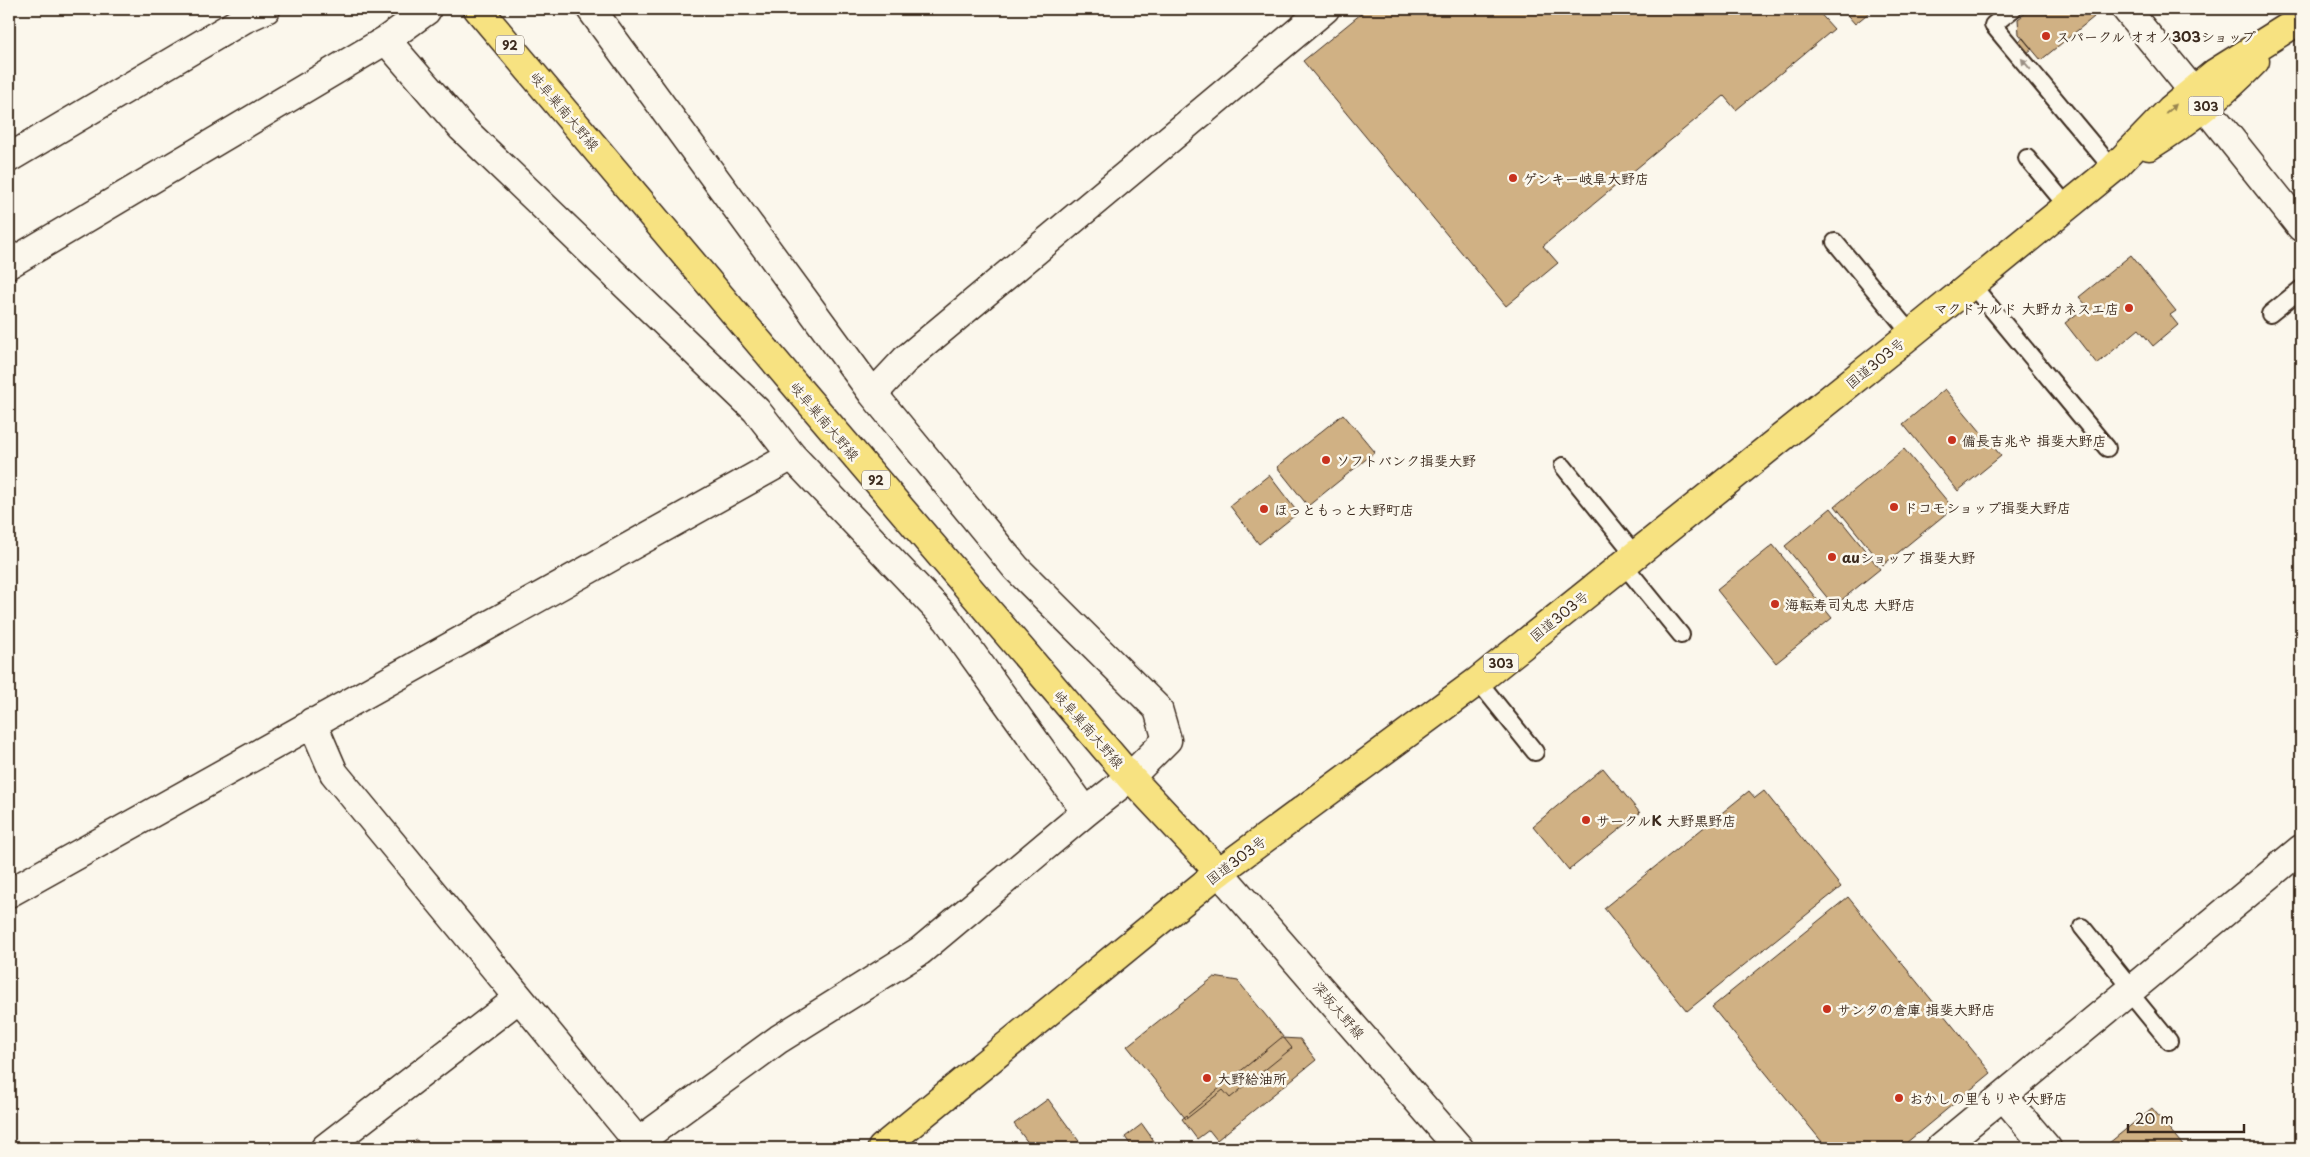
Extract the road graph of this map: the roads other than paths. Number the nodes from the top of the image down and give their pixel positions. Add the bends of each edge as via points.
1 (266, 9) edge
2 (478, 9) edge
3 (591, 9) edge
4 (1325, 9) edge
5 (2013, 9) edge
6 (2126, 9) edge
7 (426, 11) dead end
8 (2294, 23) edge
9 (386, 40) junction
10 (2199, 99) junction
11 (9, 158) edge
12 (2027, 158) dead end
13 (2113, 169) junction
14 (2066, 206) junction
15 (2301, 227) edge
16 (1835, 242) dead end
17 (9, 264) edge
18 (1972, 285) junction
19 (2301, 289) edge
20 (2270, 314) dead end
21 (1911, 334) junction
22 (873, 394) junction
23 (2107, 448) dead end
24 (792, 456) junction
25 (1563, 466) dead end
26 (1630, 560) junction
27 (1681, 635) dead end
28 (1478, 681) junction
29 (312, 722) junction
30 (1535, 752) dead end
31 (1130, 777) junction
32 (1086, 812) junction
33 (2301, 849) edge
34 (1219, 872) junction
35 (9, 892) edge
36 (2082, 928) dead end
37 (2131, 991) junction
38 (519, 998) junction
39 (2169, 1041) dead end
40 (2003, 1096) junction
41 (325, 1148) edge
42 (882, 1148) edge
43 (1459, 1148) edge
44 (1940, 1148) edge
45 (2047, 1148) edge

1 - 11 street
2 - 31 main road, 岐阜巣南大野線 / 92
3 - 22 street
4 - 22 street via 905,360
13 -> 5 lane via 1993,25
6 - 10 street
7 - 9 street
8 - 10 main road, 国道303号 / 303 via 2228,89
9 - 17 street
9 - 24 street via 462,128 756,410
10 - 13 main road, 国道303号 / 303 via 2183,125
10 - 15 street
12 - 14 lane
13 - 14 main road, 国道303号 / 303
14 - 18 main road, 国道303号 / 303
16 - 21 lane
18 - 21 main road, 国道303号 / 303
18 - 23 lane
19 - 20 lane
21 - 26 main road, 国道303号 / 303
22 - 31 street via 1016,568 1158,709 1167,740
24 - 29 street
24 - 32 street via 947,619
25 - 26 lane
26 - 27 lane
26 - 28 main road, 国道303号 / 303
28 - 30 lane
28 - 34 main road, 国道303号 / 303
29 - 35 street
29 - 38 street via 334,773
31 - 32 street
31 - 34 main road, 岐阜巣南大野線 / 92
32 - 38 street via 920,951 780,1039 638,1142
33 - 37 street
34 - 42 main road, 国道303号 / 303
34 - 43 street, 深坂大野線
36 - 37 lane
37 - 39 lane
37 - 40 street
38 - 41 street
40 - 44 street
40 - 45 street

